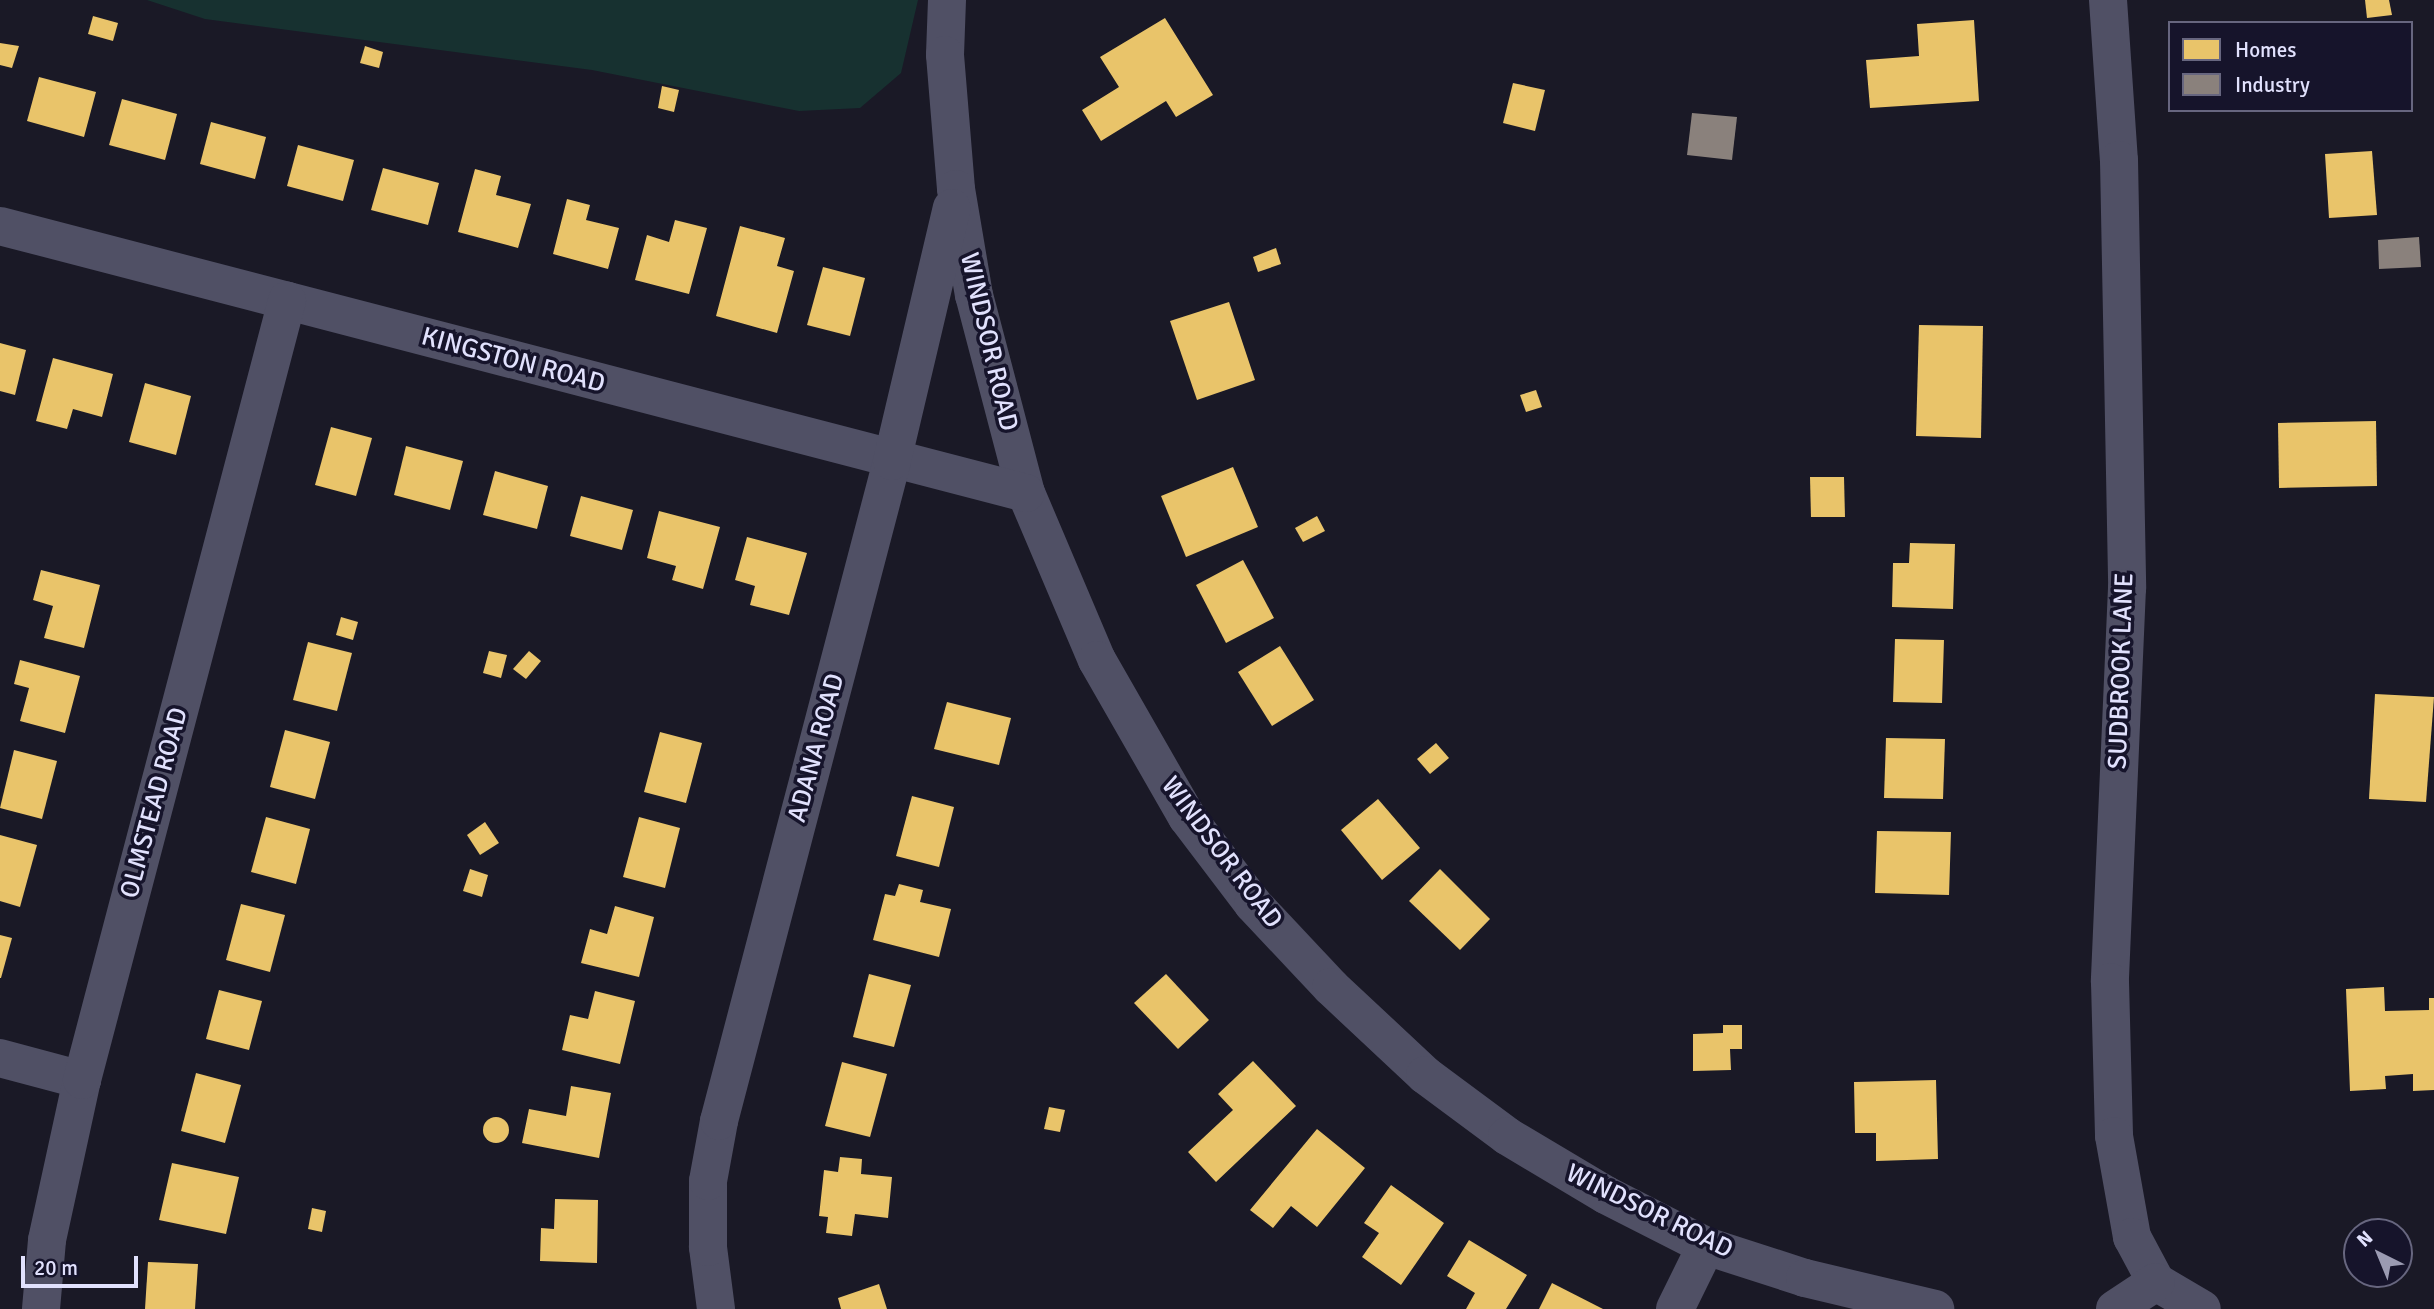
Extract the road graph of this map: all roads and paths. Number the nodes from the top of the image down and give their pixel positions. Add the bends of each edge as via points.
1 (947, 0) edge
2 (2108, 0) edge
3 (956, 189) junction
4 (0, 226) edge
5 (287, 301) junction
6 (892, 461) junction
7 (1027, 493) junction
8 (0, 1058) edge
9 (82, 1080) junction
10 (1706, 1246) junction
11 (2155, 1296) edge
12 (41, 1309) edge
13 (716, 1309) edge
14 (1675, 1309) edge
15 (1936, 1309) edge
16 (2115, 1309) edge
17 (2202, 1309) edge

1 - 3 street, WINDSOR ROAD via 947,92
2 - 11 street, SUDBROOK LANE via 2119,160 2127,588 2110,982 2114,1136 2132,1237
3 - 6 street, ADANA ROAD
3 - 7 street, WINDSOR ROAD via 974,295
4 - 5 street, KINGSTON ROAD
5 - 6 street, KINGSTON ROAD
5 - 9 street, OLMSTEAD ROAD
6 - 7 street, KINGSTON ROAD
6 - 13 street, ADANA ROAD via 719,1121 708,1181 708,1247
7 - 10 street, WINDSOR ROAD via 1097,660 1138,737 1187,817 1253,904 1331,987 1425,1076 1507,1136 1606,1195
8 - 9 street
9 - 12 street, OLMSTEAD ROAD via 47,1240
10 - 14 street
10 - 15 street, WINDSOR ROAD via 1805,1278
11 - 16 street
11 - 17 street

